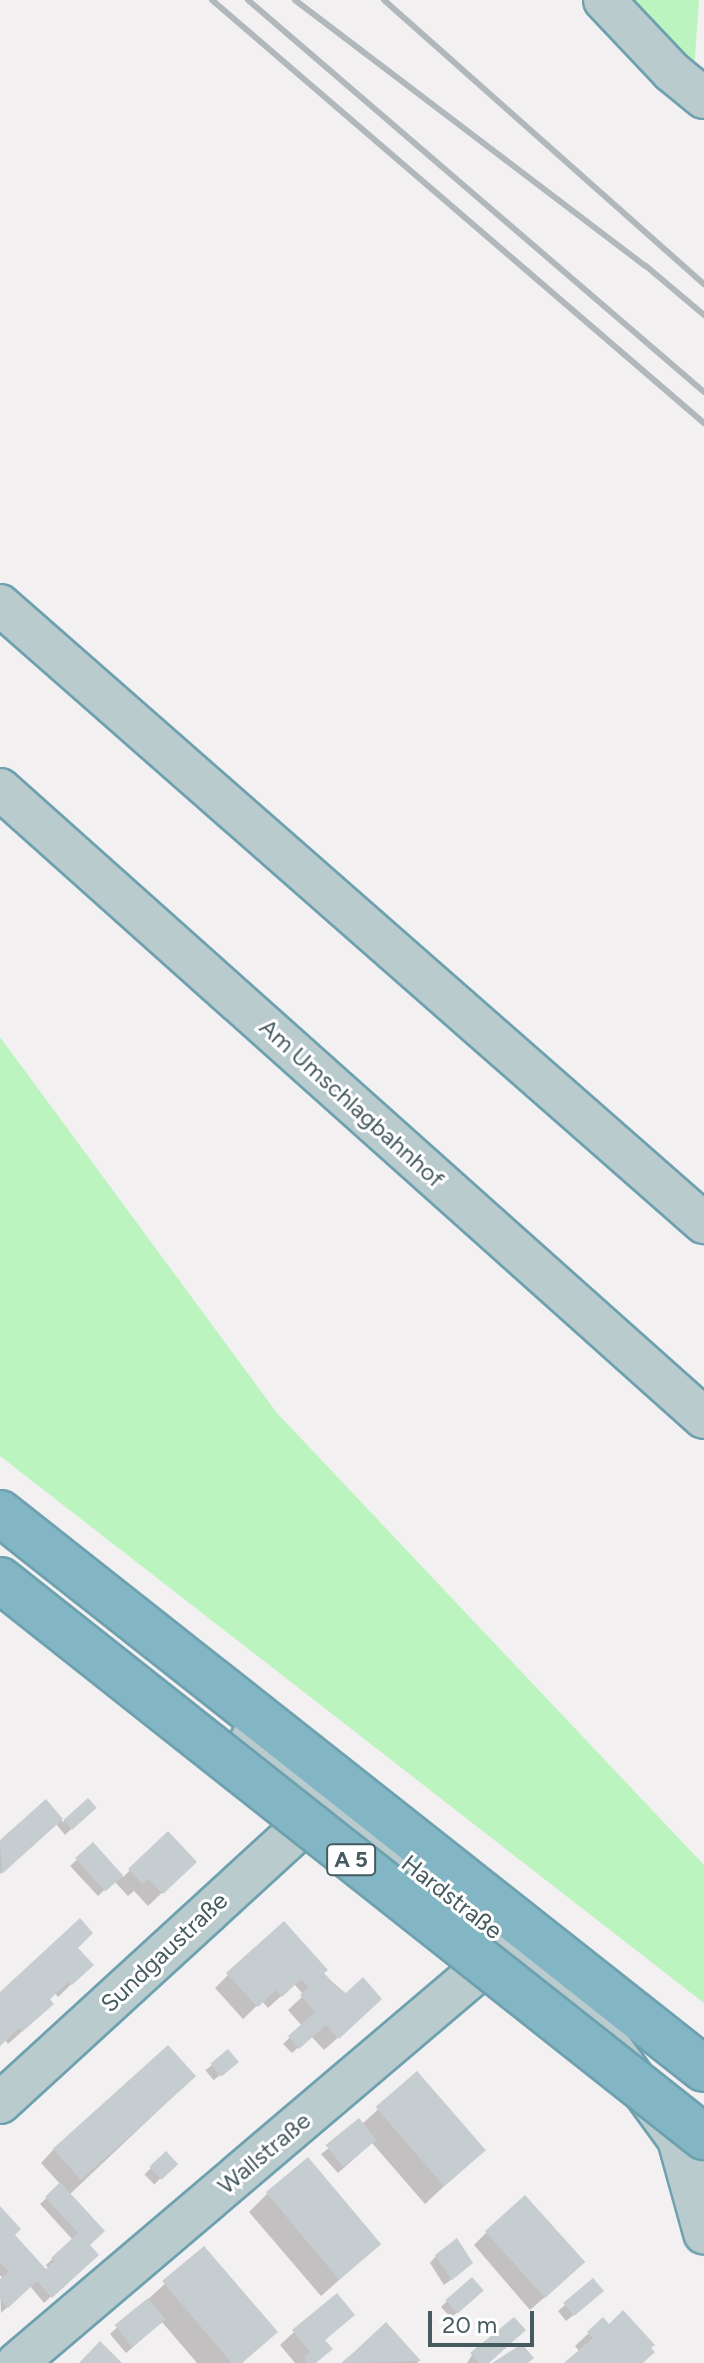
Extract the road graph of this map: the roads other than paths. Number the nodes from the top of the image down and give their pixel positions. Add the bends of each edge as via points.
1 (604, 0) edge
2 (704, 98) edge
3 (0, 605) edge
4 (0, 789) edge
5 (704, 1223) edge
6 (704, 1418) edge
7 (0, 1513) edge
8 (0, 1540) edge
9 (0, 1580) edge
10 (329, 1801) junction
11 (511, 1943) junction
12 (704, 2069) edge
13 (0, 2103) edge
14 (704, 2137) edge
15 (704, 2233) edge
16 (17, 2363) edge

1 - 2 street
3 - 5 street
4 - 6 street, Am Umschlagbahnhof
7 - 12 highway, A 5
8 - 10 street, Hardstraße
9 - 14 highway, A 5, bridge
10 - 11 street, Hardstraße
10 - 13 street, Sundgaustraße
11 - 15 street, Hardstraße via 565,1984 678,2139
11 - 16 street, Wallstraße

